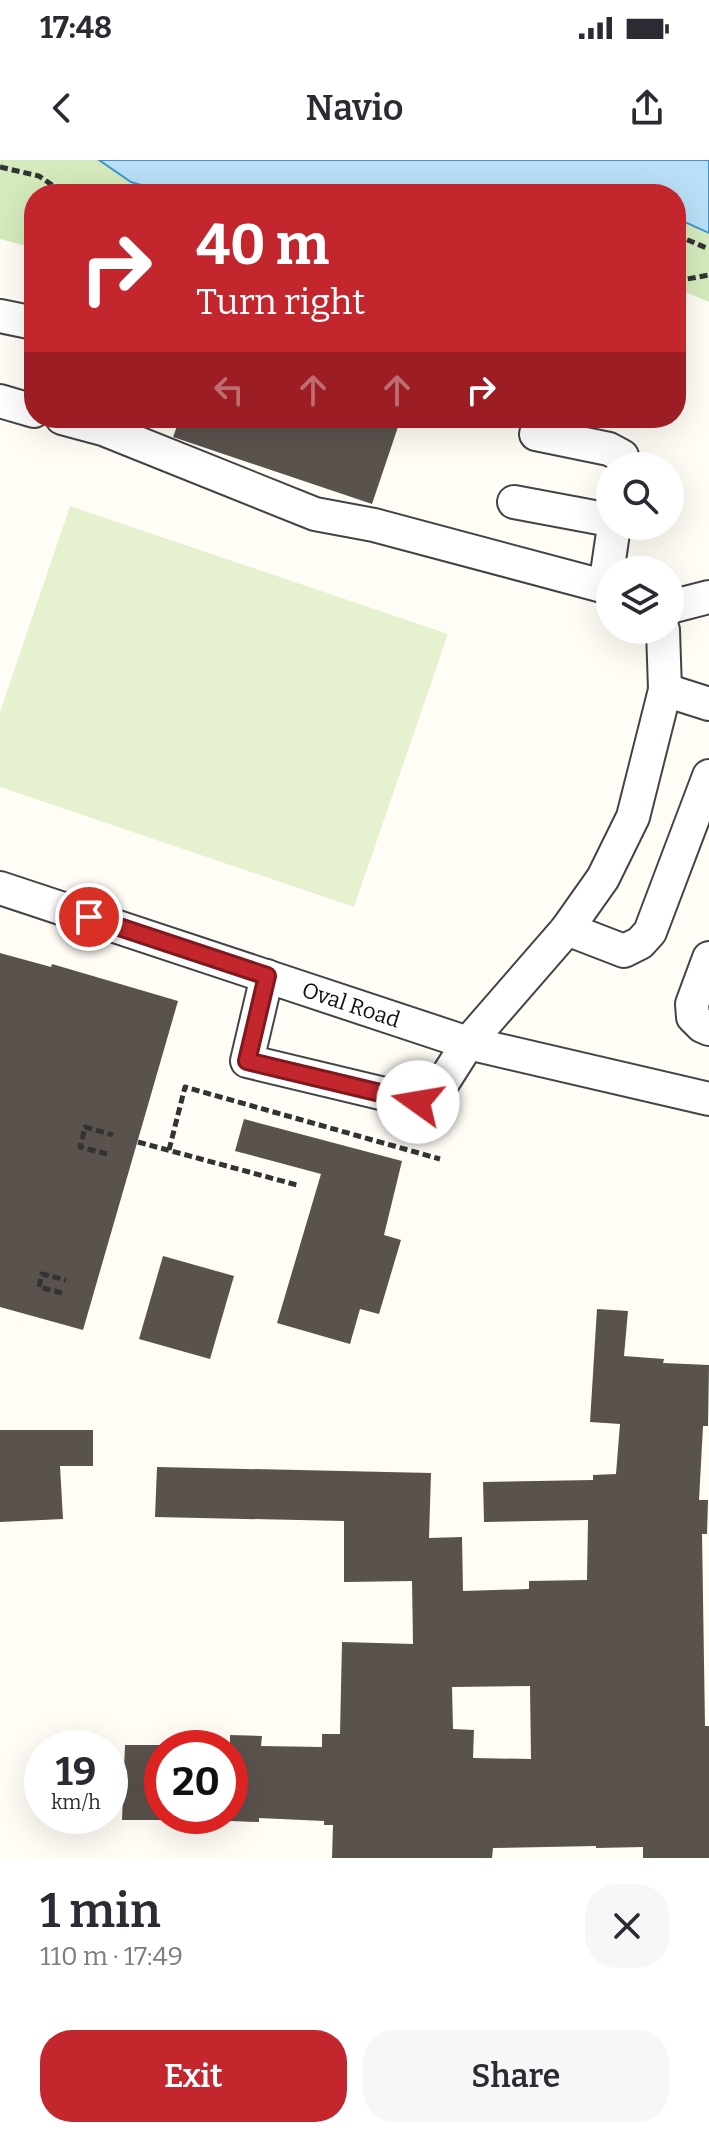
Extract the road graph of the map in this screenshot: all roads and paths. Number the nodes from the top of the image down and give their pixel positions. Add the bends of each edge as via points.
1 (0, 167) edge
2 (51, 184) edge
3 (686, 239) edge
4 (709, 249) edge
5 (709, 275) edge
6 (686, 279) edge
7 (0, 316) edge
8 (24, 321) edge
9 (0, 401) edge
10 (24, 408) edge
11 (112, 428) edge
12 (536, 434) dead end
13 (615, 452) edge
14 (514, 502) dead end
15 (596, 517) edge
16 (596, 585) edge
17 (709, 597) edge
18 (684, 603) edge
19 (663, 644) edge
20 (665, 690) junction
21 (709, 704) edge
22 (709, 776) edge
23 (0, 888) edge
24 (567, 929) junction
25 (709, 958) edge
26 (267, 976) junction
27 (709, 1029) edge
28 (468, 1043) junction
29 (709, 1099) edge
30 (113, 1135) dead end
31 (138, 1142) dead end
32 (169, 1150) junction
33 (107, 1154) dead end
34 (440, 1159) dead end
35 (297, 1185) dead end
36 (66, 1280) dead end
37 (62, 1293) dead end

1 - 2 path
3 - 4 path
5 - 6 path
7 - 8 lane
9 - 10 lane
11 - 16 lane via 315,514
12 - 13 lane
14 - 15 lane
17 - 18 lane
19 - 20 lane
20 - 21 lane
20 - 24 lane via 633,817 603,878
22 - 24 lane via 650,932 640,943 624,951
23 - 26 lane, Oval Road
24 - 28 lane
25 - 27 lane via 692,1004 693,1017
26 - 28 lane, Oval Road
26 - 28 lane via 247,1061 428,1102
28 - 29 lane, Oval Road
30 - 33 path via 85,1127 80,1147
31 - 32 path
32 - 34 path via 185,1087
32 - 35 path
36 - 37 path via 42,1274 39,1287

